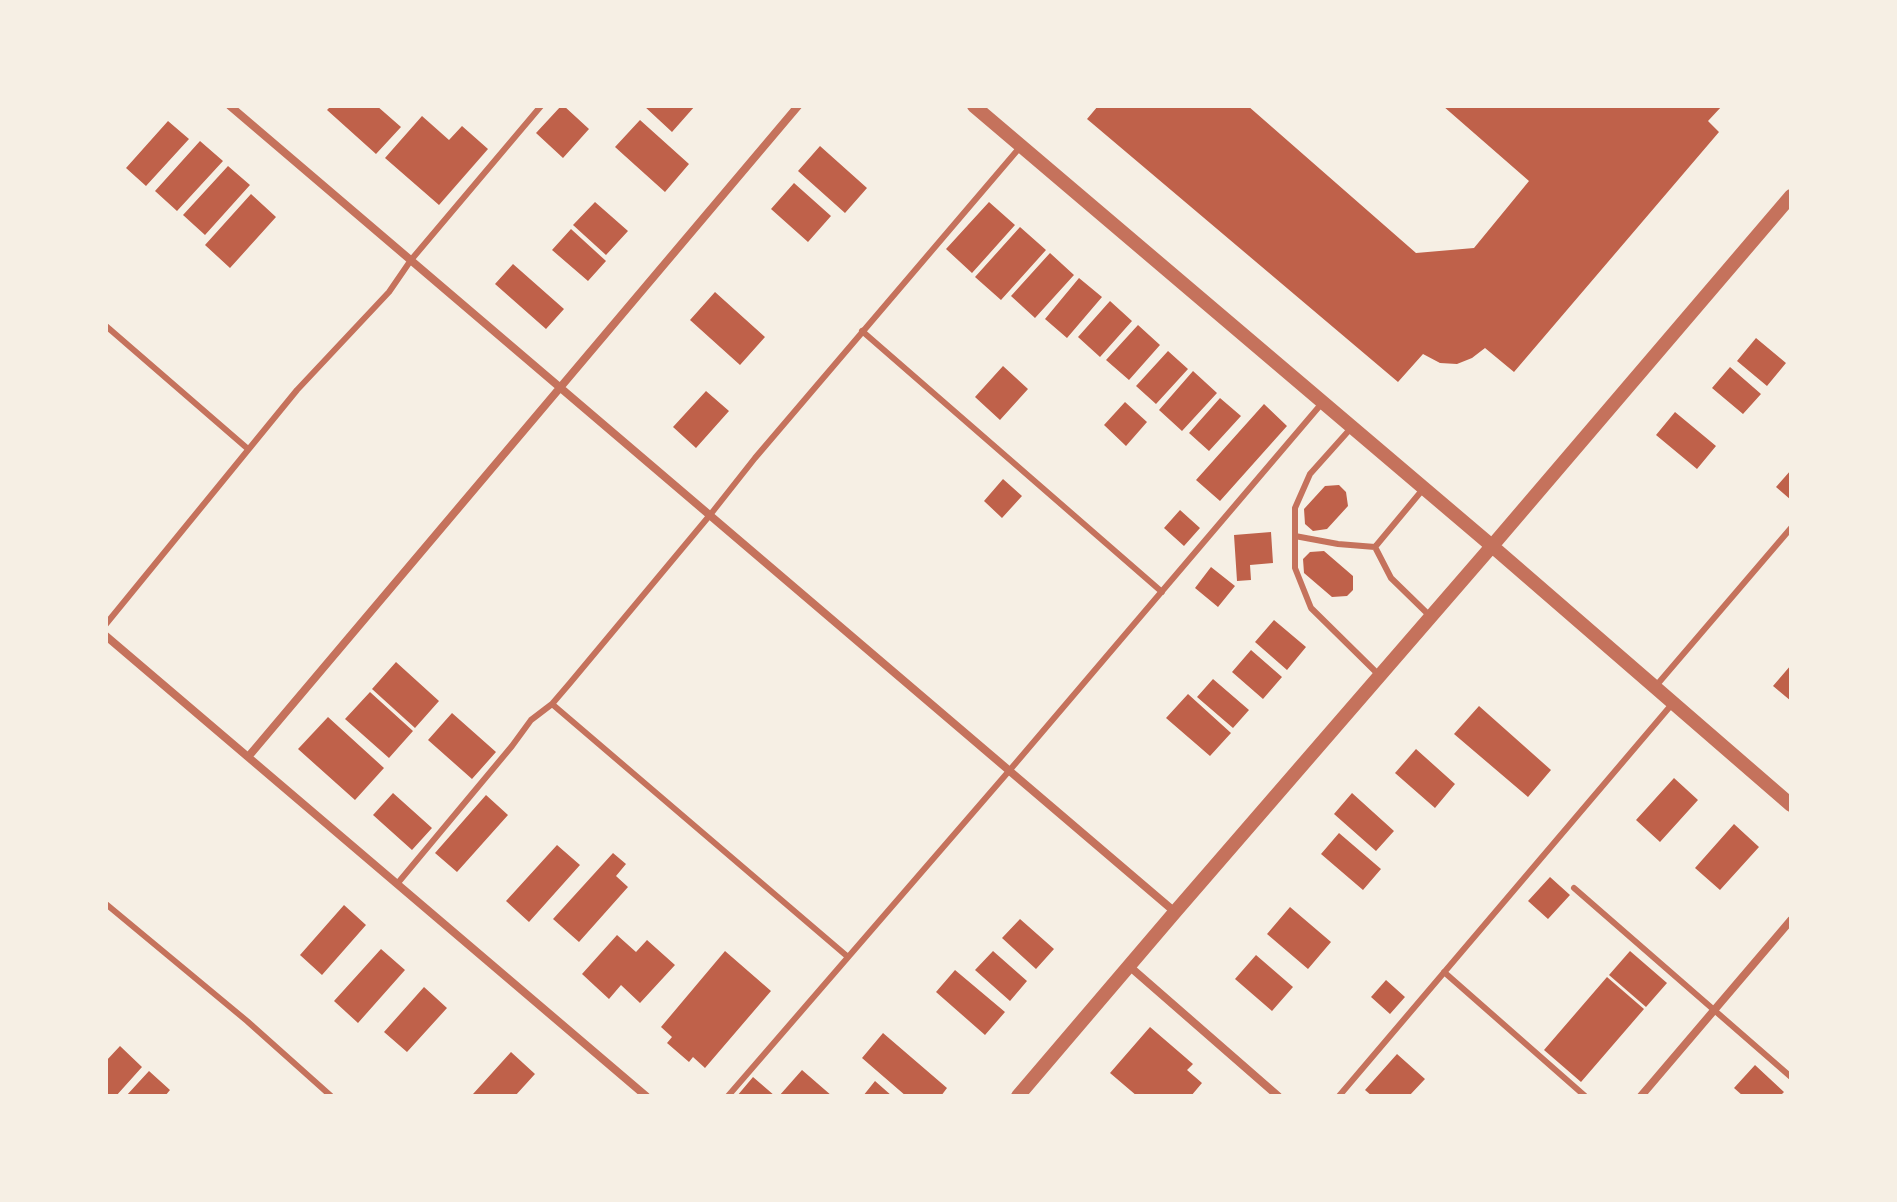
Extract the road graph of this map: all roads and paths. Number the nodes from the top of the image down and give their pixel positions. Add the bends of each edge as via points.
1 (230, 106) edge
2 (541, 106) edge
3 (798, 106) edge
4 (974, 106) edge
5 (1021, 146) junction
6 (1791, 196) edge
7 (411, 260) junction
8 (106, 326) edge
9 (862, 331) junction
10 (560, 388) junction
11 (1323, 402) junction
12 (1352, 427) junction
13 (248, 449) junction
14 (1424, 488) junction
15 (710, 515) junction
16 (1791, 528) edge
17 (1295, 536) junction
18 (1492, 546) junction
19 (1375, 547) junction
20 (1162, 592) junction
21 (1431, 617) junction
22 (106, 624) edge
23 (106, 636) edge
24 (1380, 676) junction
25 (1655, 687) junction
26 (1673, 703) junction
27 (552, 704) junction
28 (248, 757) junction
29 (1009, 771) junction
30 (1791, 805) edge
31 (397, 884) junction
32 (1574, 888) dead end
33 (106, 904) edge
34 (1175, 912) junction
35 (1791, 920) edge
36 (848, 957) junction
37 (1129, 966) junction
38 (1444, 972) junction
39 (1714, 1011) junction
40 (1791, 1077) edge
41 (331, 1096) edge
42 (646, 1096) edge
43 (728, 1096) edge
44 (1018, 1096) edge
45 (1278, 1096) edge
46 (1339, 1096) edge
47 (1585, 1096) edge
48 (1641, 1096) edge

1 - 7 street
2 - 7 lane
3 - 10 street
4 - 5 street
5 - 9 lane
5 - 11 street
6 - 18 street
7 - 10 street
7 - 13 lane via 389,292
8 - 13 lane
9 - 15 lane
9 - 20 lane
10 - 15 street
10 - 28 street
11 - 12 street
11 - 20 lane
12 - 14 street
12 - 17 lane via 1310,474 1295,508
13 - 22 lane
14 - 18 street
14 - 19 lane
15 - 27 lane
15 - 29 street
16 - 25 lane
17 - 19 lane
17 - 24 lane via 1295,568 1311,608
18 - 21 street
18 - 25 street
19 - 21 lane via 1391,578
20 - 29 lane
21 - 24 street
23 - 28 street
24 - 34 street
25 - 26 street
26 - 30 street
26 - 38 lane
27 - 31 lane via 531,720
27 - 36 lane
28 - 31 street
29 - 34 street
29 - 36 lane
31 - 42 street
32 - 39 lane
33 - 41 lane
34 - 37 street
35 - 39 street
36 - 43 lane
37 - 44 street
37 - 45 street
38 - 46 lane
38 - 47 lane
39 - 40 lane
39 - 48 street

